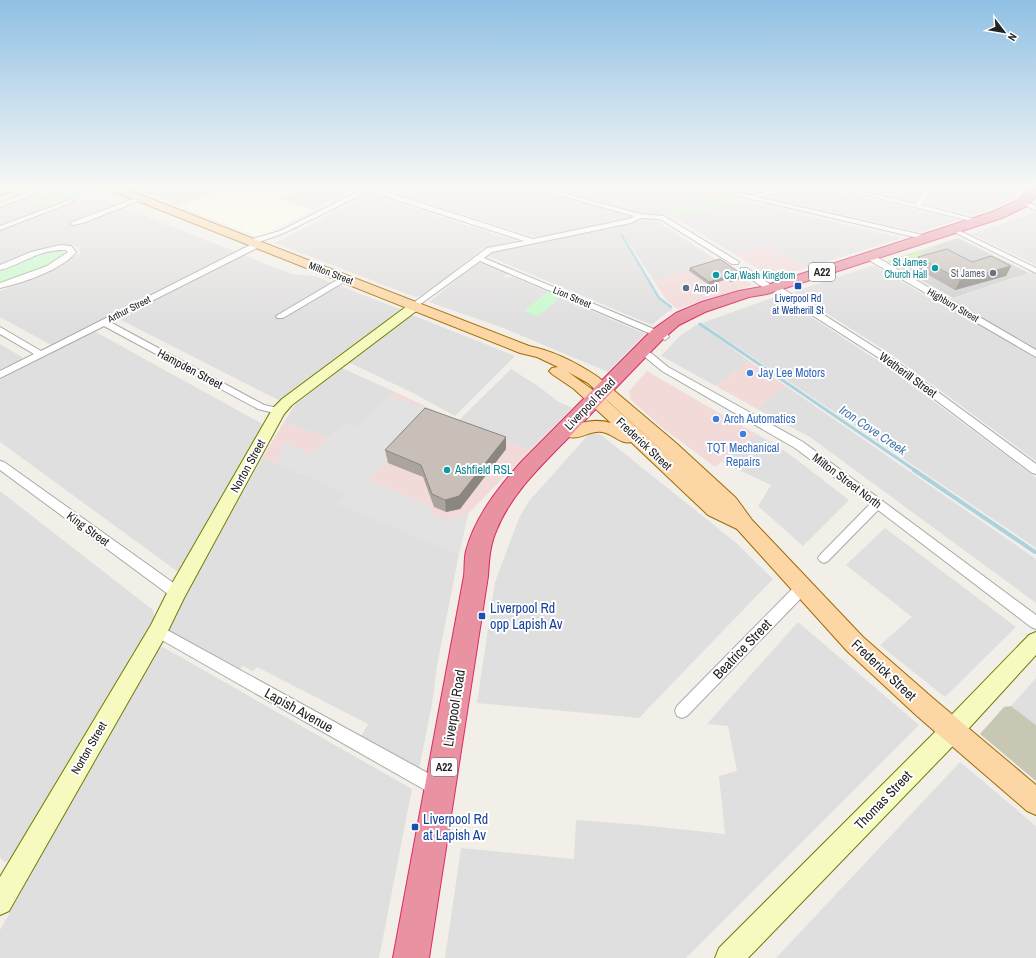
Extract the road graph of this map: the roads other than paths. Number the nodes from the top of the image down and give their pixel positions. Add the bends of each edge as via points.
1 (229, 233) edge
2 (281, 233) edge
3 (281, 233) edge
4 (507, 233) edge
5 (574, 233) edge
6 (689, 233) edge
7 (904, 233) edge
8 (945, 233) edge
9 (959, 233) edge
10 (927, 238) junction
11 (533, 241) junction
12 (258, 244) junction
13 (870, 257) junction
14 (479, 258) junction
15 (735, 262) dead end
16 (0, 268) edge
17 (744, 270) dead end
18 (1036, 271) edge
19 (345, 278) junction
20 (0, 286) edge
21 (769, 289) junction
22 (415, 306) junction
23 (280, 316) dead end
24 (103, 322) junction
25 (0, 330) edge
26 (662, 336) junction
27 (40, 354) junction
28 (1036, 354) edge
29 (648, 355) junction
30 (0, 374) edge
31 (603, 398) junction
32 (278, 411) junction
33 (575, 433) junction
34 (646, 447) junction
35 (0, 465) edge
36 (1036, 470) edge
37 (877, 504) junction
38 (745, 525) junction
39 (824, 558) dead end
40 (476, 576) junction
41 (802, 588) junction
42 (177, 593) junction
43 (1036, 623) edge
44 (158, 631) junction
45 (1036, 641) edge
46 (682, 711) dead end
47 (952, 730) junction
48 (440, 789) junction
49 (1036, 802) edge
50 (0, 902) edge
51 (411, 958) edge
52 (729, 958) edge

1 - 12 main road, Milton Street
2 - 12 street, Arthur Street
3 - 12 street, Arthur Street
4 - 11 street
5 - 11 street, Norton Street
6 - 15 street, Norton Street
7 - 10 street
8 - 10 highway, Liverpool Road / A22
9 - 18 street
10 - 13 highway, Liverpool Road / A22
11 - 14 street, Norton Street via 490,250
12 - 19 main road, Milton Street
12 - 24 street, Arthur Street
13 - 21 highway, Liverpool Road / A22
13 - 28 street, Highbury Street
14 - 22 street, Norton Street
14 - 26 street, Lion Street
16 - 20 street via 53,249 68,248 72,252 53,265
17 - 21 street, Wetherill Street
19 - 22 main road, Milton Street
19 - 23 street
21 - 26 highway, Liverpool Road / A22 via 700,316
21 - 36 street, Wetherill Street via 890,361
22 - 31 main road, Milton Street via 525,350
22 - 32 main road, Norton Street
24 - 27 street, Arthur Street
24 - 32 street, Hampden Street via 261,407
25 - 27 street
26 - 29 highway, Liverpool Road / A22
26 - 31 highway, Liverpool Road / A22
27 - 30 street, Arthur Street
29 - 31 highway, Liverpool Road / A22
29 - 37 street, Milton Street North via 665,369 799,445
31 - 33 highway, Liverpool Road / A22
31 - 34 main road, Frederick Street
31 - 38 main road, Frederick Street via 707,481 729,503
31 - 40 highway, Liverpool Road / A22 via 528,467 499,505 486,527 478,551
32 - 42 main road, Norton Street
33 - 34 main road via 589,427 607,426
33 - 40 highway, Liverpool Road / A22 via 510,505
34 - 38 main road, Frederick Street via 715,510
35 - 42 street, King Street
37 - 39 street
37 - 43 street, Milton Street North
38 - 41 main road, Frederick Street
40 - 48 highway, Liverpool Road / A22
41 - 46 street, Beatrice Street
41 - 47 main road, Frederick Street via 855,644
42 - 44 main road, Norton Street
44 - 48 street, Lapish Avenue
44 - 50 main road, Norton Street
45 - 47 main road, Thomas Street
47 - 49 main road, Frederick Street
47 - 52 main road, Thomas Street
48 - 51 highway, Liverpool Road / A22

